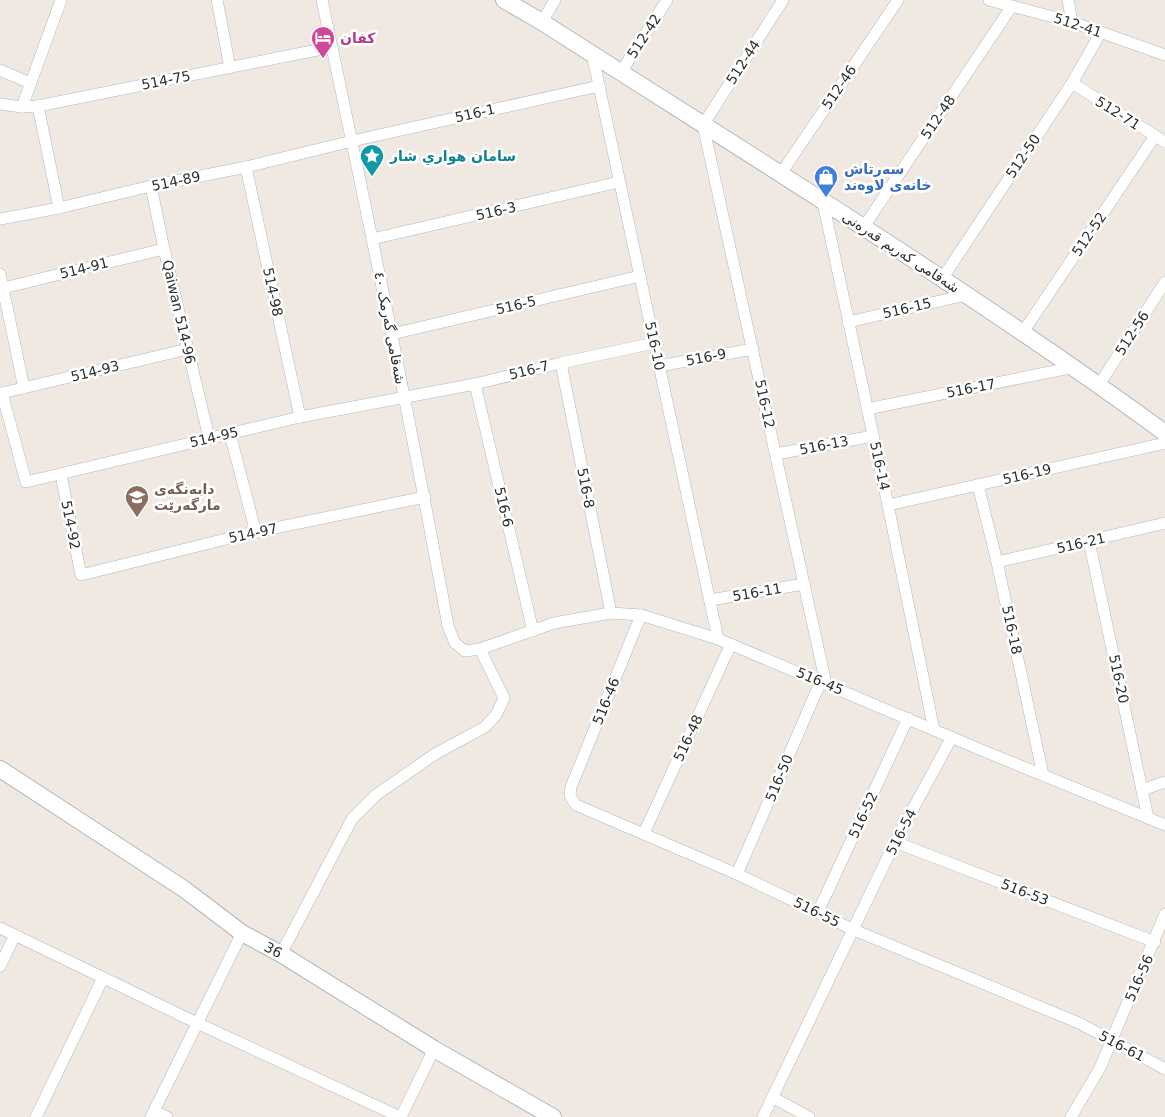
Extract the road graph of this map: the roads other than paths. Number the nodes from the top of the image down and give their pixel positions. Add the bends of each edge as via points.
1 (61, 0) edge
2 (217, 0) edge
3 (322, 0) edge
4 (504, 0) edge
5 (555, 0) edge
6 (667, 0) edge
7 (783, 0) edge
8 (898, 0) edge
9 (989, 0) edge
10 (1068, 0) edge
11 (1012, 6) junction
12 (542, 22) junction
13 (1072, 22) junction
14 (1101, 32) junction
15 (332, 47) junction
16 (592, 54) junction
17 (1165, 55) edge
18 (230, 68) junction
19 (0, 70) edge
20 (621, 72) junction
21 (30, 83) junction
22 (1072, 83) junction
23 (599, 86) junction
24 (0, 104) edge
25 (38, 106) junction
26 (22, 107) junction
27 (703, 125) junction
28 (1155, 136) junction
29 (352, 141) junction
30 (1165, 142) edge
31 (246, 167) junction
32 (780, 175) junction
33 (620, 182) junction
34 (151, 186) junction
35 (822, 202) junction
36 (59, 208) junction
37 (0, 218) edge
38 (863, 228) junction
39 (372, 239) junction
40 (164, 249) junction
41 (0, 274) edge
42 (640, 276) junction
43 (942, 279) junction
44 (1165, 282) edge
45 (3, 288) junction
46 (966, 294) junction
47 (848, 322) junction
48 (1022, 332) junction
49 (392, 334) junction
50 (654, 343) junction
51 (188, 349) junction
52 (753, 349) junction
53 (561, 363) junction
54 (659, 366) junction
55 (1075, 367) junction
56 (475, 384) junction
57 (1099, 385) junction
58 (24, 388) junction
59 (1, 392) edge
60 (403, 397) junction
61 (867, 409) junction
62 (300, 417) junction
63 (1165, 433) edge
64 (230, 434) junction
65 (873, 436) junction
66 (209, 438) junction
67 (1165, 443) edge
68 (776, 454) junction
69 (61, 475) junction
70 (978, 486) junction
71 (425, 497) junction
72 (888, 505) junction
73 (1165, 524) edge
74 (256, 533) junction
75 (1089, 541) junction
76 (997, 562) junction
77 (81, 575) joint
78 (804, 584) junction
79 (710, 600) junction
80 (611, 613) junction
81 (642, 615) junction
82 (533, 630) junction
83 (718, 638) junction
84 (731, 644) junction
85 (480, 649) junction
86 (465, 651) joint
87 (823, 682) junction
88 (908, 718) junction
89 (934, 730) junction
90 (952, 737) junction
91 (0, 769) edge
92 (1043, 775) junction
93 (1165, 782) edge
94 (571, 787) joint
95 (1142, 790) junction
96 (1148, 818) junction
97 (1165, 825) edge
98 (644, 833) junction
99 (895, 842) junction
100 (737, 874) junction
101 (818, 912) junction
102 (1165, 914) edge
103 (0, 928) edge
104 (854, 930) junction
105 (242, 932) junction
106 (15, 935) junction
107 (1154, 942) junction
108 (281, 954) junction
109 (0, 966) edge
110 (103, 978) junction
111 (1079, 1022) joint
112 (197, 1023) junction
113 (1112, 1041) junction
114 (434, 1049) junction
115 (1165, 1069) edge
116 (772, 1097) junction
117 (377, 1112) edge
118 (152, 1114) edge
119 (36, 1117) edge
120 (168, 1117) edge
121 (400, 1117) edge
122 (553, 1117) edge
123 (763, 1117) edge
124 (809, 1117) edge
125 (1071, 1117) edge

1 - 21 street
2 - 18 street
3 - 15 street, شەقامی گەرمک ٤٠
4 - 12 street, شەقامی کەریم قەرەنی
5 - 12 street
6 - 20 street, 512-42
7 - 27 street, 512-44
8 - 32 street, 512-46
9 - 11 street, 512-41
10 - 13 street
11 - 13 street, 512-41
11 - 38 street, 512-48
12 - 16 street, شەقامی کەریم قەرەنی
13 - 14 street, 512-41
14 - 17 street, 512-41
14 - 22 street, 512-50
15 - 18 street, 514-75
15 - 29 street, شەقامی گەرمک ٤٠
16 - 20 street, شەقامی کەریم قەرەنی
16 - 23 street, 516-10
18 - 25 street, 514-75
19 - 21 street
20 - 27 street, شەقامی کەریم قەرەنی
21 - 26 street
22 - 28 street, 512-71
22 - 43 street, 512-50
23 - 29 street, 516-1
23 - 33 street, 516-10
24 - 26 street, 514-75
25 - 26 street, 514-75
25 - 36 street
27 - 32 street, شەقامی کەریم قەرەنی
27 - 52 street, 516-12
28 - 30 street, 512-71
28 - 48 street, 512-52
29 - 31 street, 514-89
29 - 39 street, شەقامی گەرمک ٤٠
31 - 34 street, 514-89
31 - 62 street, 514-98
32 - 35 street, شەقامی کەریم قەرەنی
33 - 39 street, 516-3
33 - 42 street, 516-10
34 - 36 street, 514-89
34 - 40 street, Qaiwan 514-96
35 - 38 street, شەقامی کەریم قەرەنی
35 - 47 street, 516-14
36 - 37 street, 514-89
38 - 43 street, شەقامی کەریم قەرەنی
39 - 49 street, شەقامی گەرمک ٤٠
40 - 45 street, 514-91
40 - 51 street, Qaiwan 514-96
41 - 45 street
42 - 49 street, 516-5
42 - 50 street, 516-10
43 - 46 street, شەقامی کەریم قەرەنی
44 - 57 street, 512-56
45 - 58 street
46 - 47 street, 516-15
46 - 48 street, شەقامی کەریم قەرەنی
47 - 61 street, 516-14
48 - 55 street, شەقامی کەریم قەرەنی
49 - 60 street, شەقامی گەرمک ٤٠
50 - 53 street, 516-7
50 - 54 street, 516-10
51 - 58 street, 514-93
51 - 66 street, Qaiwan 514-96
52 - 54 street, 516-9
52 - 68 street, 516-12
53 - 56 street, 516-7
53 - 80 street, 516-8
54 - 79 street, 516-10
55 - 57 street, شەقامی کەریم قەرەنی
55 - 61 street, 516-17
56 - 60 street, 516-7
56 - 82 street, 516-6
57 - 63 street, شەقامی کەریم قەرەنی
58 - 59 street, 514-93
59 - 69 street, 514-95 via 26,482
60 - 62 street, 514-95
60 - 71 street, شەقامی گەرمک ٤٠
61 - 65 street, 516-14
62 - 64 street, 514-95
64 - 66 street, 514-95
64 - 74 street
65 - 68 street, 516-13
65 - 72 street, 516-14
66 - 69 street, 514-95
67 - 70 street, 516-19
68 - 78 street, 516-12
69 - 77 street, 514-92
70 - 72 street, 516-19
70 - 76 street, 516-18
71 - 74 street, 514-97
71 - 86 street, شەقامی گەرمک ٤٠ via 448,626 455,643
72 - 89 street, 516-14
73 - 75 street, 516-21
74 - 77 street, 514-97
75 - 76 street, 516-21
75 - 95 street, 516-20
76 - 92 street, 516-18
78 - 79 street, 516-11
78 - 87 street, 516-12
79 - 83 street, 516-10
80 - 81 street, 516-45
80 - 82 street, 516-45
81 - 83 street, 516-45
81 - 94 street, 516-46
82 - 85 street, 516-45
83 - 84 street, 516-45
84 - 87 street, 516-45
84 - 98 street, 516-48
85 - 86 street, 516-45
85 - 108 street via 504,698 496,715 485,727 435,754 376,795 352,819
87 - 88 street, 516-45
87 - 100 street, 516-50
88 - 89 street, 516-45
88 - 101 street, 516-52
89 - 90 street, 516-45
90 - 92 street, 516-45
90 - 99 street, 516-54
91 - 105 street, 36
92 - 96 street, 516-45
93 - 95 street
94 - 98 street, 516-55 via 570,796 576,805
95 - 96 street, 516-20
96 - 97 street, 516-45
98 - 100 street, 516-55
99 - 104 street, 516-54
99 - 107 street, 516-53
100 - 101 street, 516-55
101 - 104 street, 516-55
102 - 107 street, 516-56
103 - 106 street
104 - 111 street, 516-55
104 - 116 street, 516-54
105 - 108 street, 36
105 - 112 street
106 - 109 street
106 - 110 street
107 - 113 street, 516-56
108 - 114 street, 36
110 - 112 street
110 - 119 street
111 - 113 street, 516-61
112 - 117 street
112 - 118 street
113 - 115 street, 516-61
113 - 125 street, 516-56
114 - 121 street
114 - 122 street, 36
116 - 123 street, 516-54
116 - 124 street
117 - 121 street
118 - 120 street

